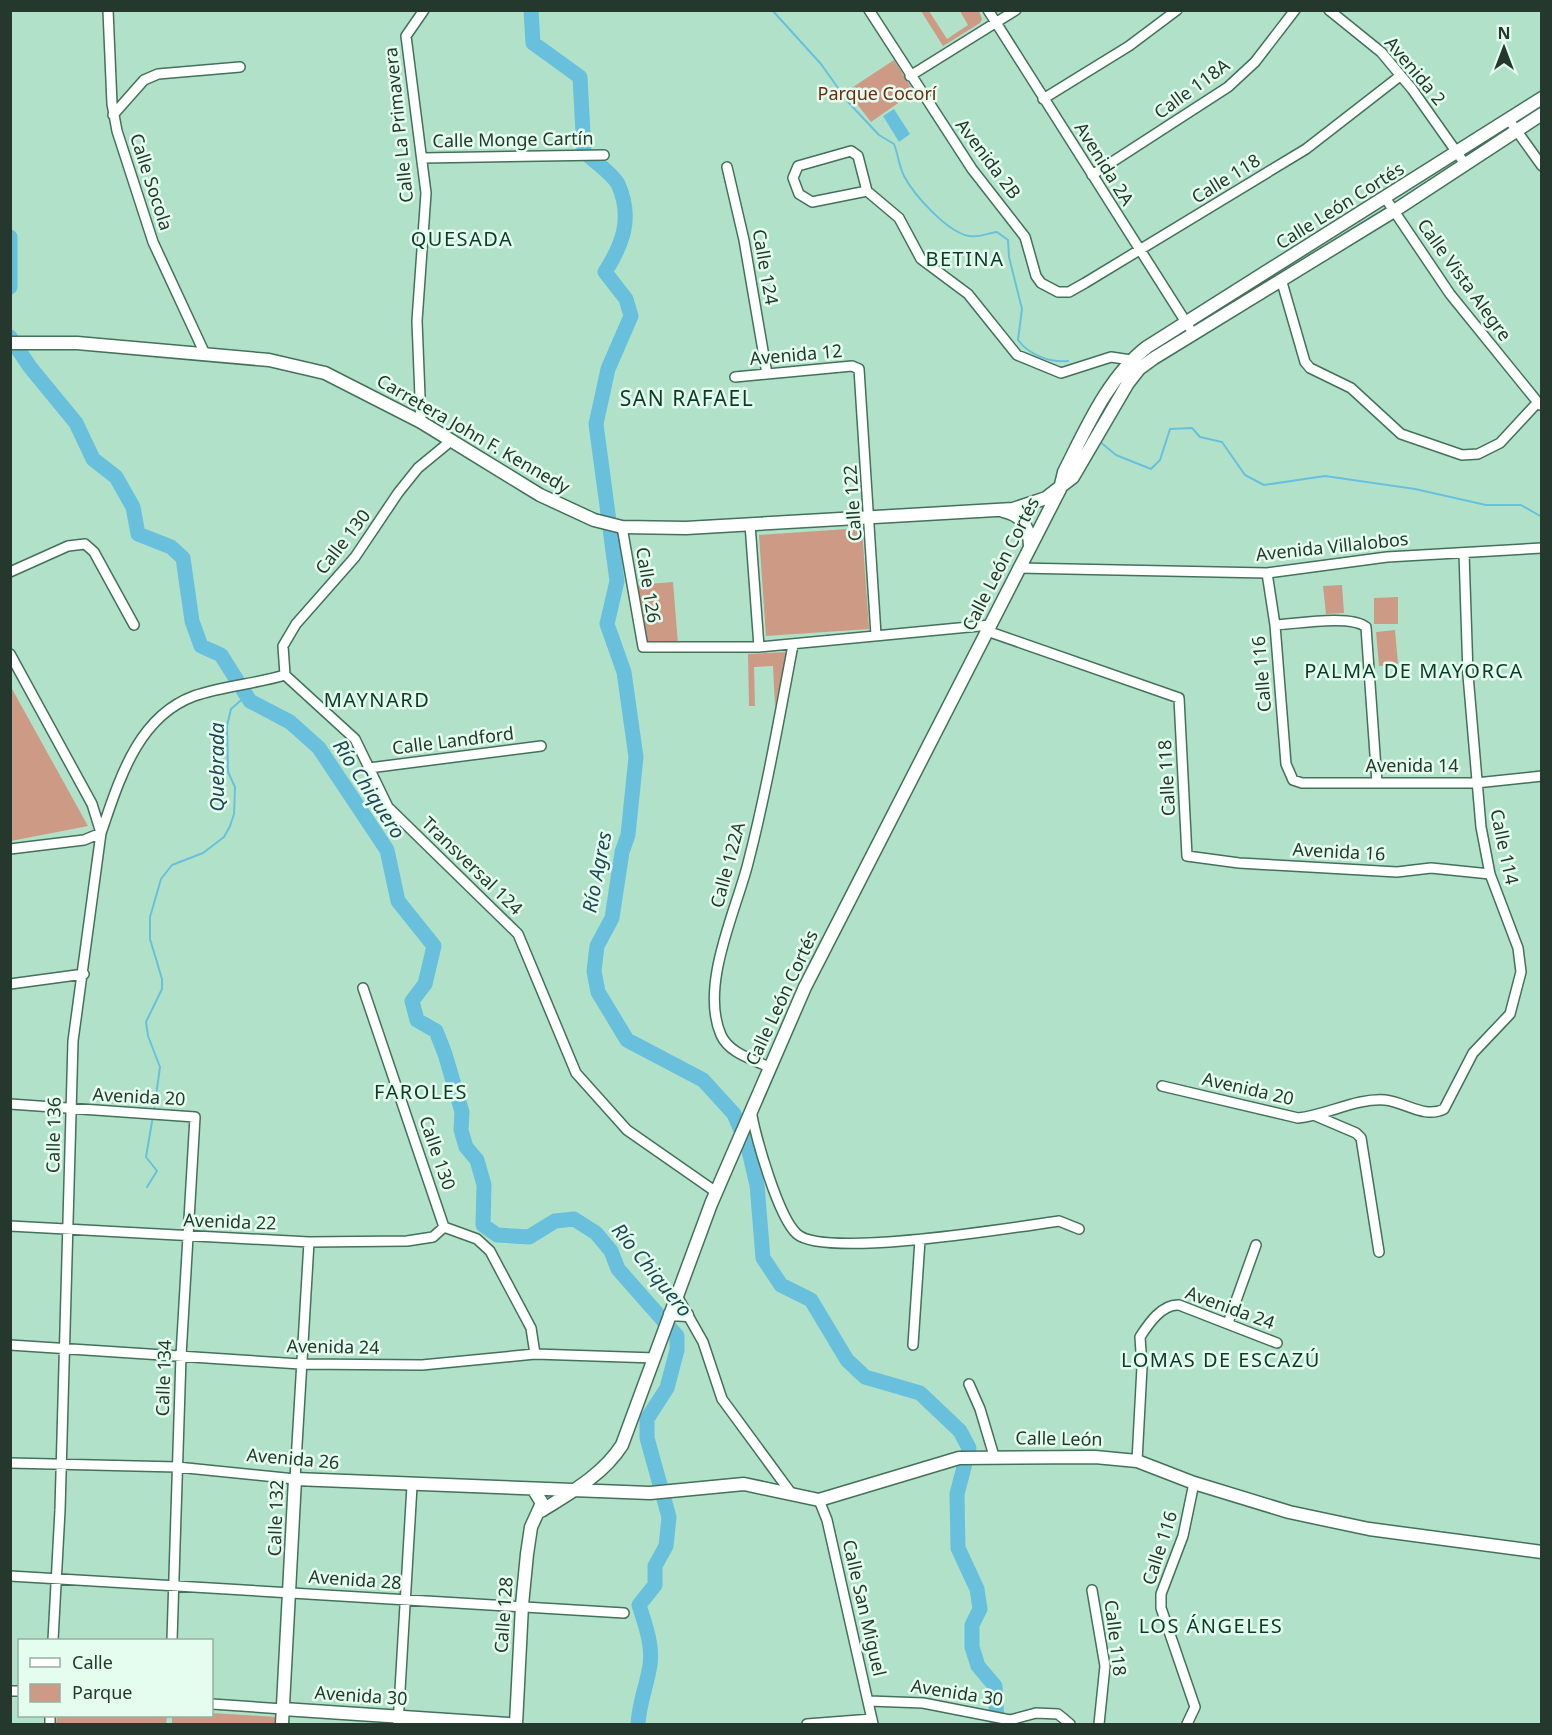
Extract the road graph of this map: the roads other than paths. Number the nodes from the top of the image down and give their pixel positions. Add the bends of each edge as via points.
1 (108, 10) edge
2 (424, 10) edge
3 (869, 10) edge
4 (988, 10) edge
5 (1017, 10) edge
6 (1177, 10) edge
7 (1295, 10) edge
8 (1329, 10) edge
9 (996, 24) junction
10 (240, 67) dead end
11 (910, 76) junction
12 (1401, 76) junction
13 (1542, 98) edge
14 (1043, 99) junction
15 (1542, 114) edge
16 (113, 116) junction
17 (1509, 120) junction
18 (1516, 131) junction
19 (604, 155) dead end
20 (423, 158) junction
21 (1461, 158) junction
22 (727, 166) dead end
23 (1542, 166) edge
24 (1092, 175) junction
25 (867, 190) junction
26 (1386, 199) junction
27 (1394, 211) junction
28 (1139, 251) junction
29 (1281, 279) junction
30 (1058, 292) joint
31 (1186, 323) junction
32 (1193, 334) junction
33 (10, 343) edge
34 (205, 354) junction
35 (1131, 360) junction
36 (860, 369) joint
37 (767, 374) junction
38 (735, 377) dead end
39 (1540, 405) edge
40 (421, 422) junction
41 (452, 440) junction
42 (1064, 472) junction
43 (1060, 489) junction
44 (1030, 504) junction
45 (996, 511) junction
46 (870, 516) junction
47 (750, 524) junction
48 (618, 526) junction
49 (1030, 545) junction
50 (1542, 548) edge
51 (1464, 553) junction
52 (1018, 568) junction
53 (10, 573) edge
54 (1267, 573) junction
55 (134, 625) dead end
56 (1275, 625) junction
57 (988, 628) junction
58 (876, 635) junction
59 (793, 645) junction
60 (759, 647) junction
61 (10, 654) edge
62 (285, 675) junction
63 (541, 746) dead end
64 (369, 768) junction
65 (1288, 772) joint
66 (1542, 776) edge
67 (1377, 783) junction
68 (1476, 783) junction
69 (112, 802) junction
70 (92, 804) junction
71 (101, 833) junction
72 (10, 849) edge
73 (1187, 856) joint
74 (1490, 874) junction
75 (84, 974) junction
76 (10, 984) edge
77 (363, 988) dead end
78 (769, 1067) junction
79 (1162, 1086) dead end
80 (10, 1104) edge
81 (73, 1110) junction
82 (1432, 1113) joint
83 (748, 1115) junction
84 (1317, 1116) junction
85 (195, 1117) joint
86 (716, 1192) junction
87 (10, 1226) edge
88 (444, 1227) junction
89 (1079, 1229) dead end
90 (67, 1231) junction
91 (188, 1237) junction
92 (920, 1240) junction
93 (309, 1242) junction
94 (1256, 1245) dead end
95 (1379, 1252) dead end
96 (677, 1296) junction
97 (670, 1315) junction
98 (687, 1315) junction
99 (1228, 1323) junction
100 (1277, 1343) dead end
101 (10, 1345) edge
102 (913, 1345) dead end
103 (64, 1349) junction
104 (535, 1354) junction
105 (181, 1356) junction
106 (655, 1358) junction
107 (300, 1364) junction
108 (969, 1384) dead end
109 (994, 1456) junction
110 (1137, 1461) junction
111 (10, 1463) edge
112 (60, 1464) junction
113 (177, 1467) junction
114 (592, 1476) junction
115 (295, 1479) junction
116 (1194, 1484) junction
117 (412, 1485) junction
118 (534, 1490) junction
119 (572, 1492) junction
120 (596, 1492) junction
121 (791, 1493) junction
122 (819, 1500) junction
123 (541, 1511) junction
124 (1542, 1552) edge
125 (10, 1576) edge
126 (56, 1578) junction
127 (174, 1584) junction
128 (1092, 1590) dead end
129 (291, 1592) junction
130 (406, 1601) junction
131 (522, 1605) junction
132 (624, 1612) dead end
133 (53, 1639) edge
134 (172, 1639) edge
135 (869, 1701) junction
136 (213, 1704) edge
137 (283, 1709) junction
138 (398, 1720) edge
139 (872, 1722) edge
140 (282, 1725) edge
141 (508, 1725) edge
142 (516, 1725) edge
143 (807, 1725) edge
144 (1070, 1725) edge
145 (1099, 1725) edge
146 (1187, 1725) edge

1 - 16 street, Calle Socola
2 - 20 street, Calle La Primavera via 406,36
3 - 11 street, Avenida 2B
4 - 9 street, Avenida 2A
5 - 9 street
6 - 14 street via 1129,46
7 - 24 street, Calle 118A via 1255,62 1228,87
8 - 12 street, Avenida 2 via 1369,42
9 - 11 street
9 - 14 street, Avenida 2A
10 - 16 street via 158,74 144,80
11 - 30 street, Avenida 2B via 972,169 1025,237 1036,276 1045,287
12 - 21 street, Avenida 2
12 - 28 street, Calle 118 via 1316,141
13 - 17 main road, Calle León Cortés
14 - 24 street, Avenida 2A
15 - 18 main road, Calle León Cortés
16 - 34 street, Calle Socola via 153,242
17 - 18 street
17 - 21 main road, Calle León Cortés
18 - 21 main road, Calle León Cortés
18 - 23 street
19 - 20 street, Calle Monge Cartín
20 - 40 street, Calle La Primavera via 426,193 417,321
21 - 26 main road, Calle León Cortés
21 - 27 main road, Calle León Cortés
22 - 37 street, Calle 124
24 - 28 street, Avenida 2A
25 - 25 street via 812,202 799,194 793,178 798,166 851,151 858,156
25 - 35 street via 899,218 921,259 978,304 1017,355 1061,373 1111,357
26 - 27 street, Calle Vista Alegre
26 - 31 main road, Calle León Cortés
27 - 29 main road, Calle León Cortés
27 - 39 street, Calle Vista Alegre via 1455,302
28 - 30 street, Calle 118 via 1069,292
28 - 31 street, Avenida 2A
29 - 32 main road, Calle León Cortés
29 - 39 street via 1305,362 1357,392 1401,434 1462,455 1478,454 1495,447
31 - 32 street, Avenida 2A
31 - 35 main road, Calle León Cortés
32 - 43 main road, Calle León Cortés via 1139,369 1073,477
33 - 34 main road, Carretera John F. Kennedy via 34,341
34 - 40 main road, Carretera John F. Kennedy via 269,360 325,373
35 - 42 main road, Calle León Cortés via 1111,386
36 - 37 street, Avenida 12 via 852,366
36 - 46 street, Calle 122
37 - 38 street, Avenida 12
40 - 41 main road, Carretera John F. Kennedy
41 - 48 main road, Carretera John F. Kennedy via 540,495 594,520
41 - 62 street, Calle 130 via 418,468 356,557 296,624 283,646
42 - 43 main road, Calle León Cortés
42 - 44 main road
43 - 44 main road, Carretera John F. Kennedy
43 - 49 main road, Calle León Cortés
44 - 45 main road, Carretera John F. Kennedy
45 - 46 main road, Carretera John F. Kennedy
45 - 49 main road via 1017,516 1025,524
46 - 47 main road, Carretera John F. Kennedy
46 - 58 street, Calle 122
47 - 48 main road, Carretera John F. Kennedy via 657,529
47 - 60 street
48 - 60 street, Calle 126 via 643,647
49 - 52 main road, Calle León Cortés
50 - 51 street, Avenida Villalobos
51 - 54 street, Avenida Villalobos via 1387,556
51 - 68 street, Calle 114
52 - 54 street, Avenida Villalobos
52 - 57 main road, Calle León Cortés
53 - 55 street via 68,546 85,544 94,552
54 - 56 street, Calle 116
56 - 65 street, Calle 116
56 - 67 street via 1360,622 1366,627
57 - 58 street
57 - 73 street, Calle 118 via 1179,698
57 - 78 main road, Calle León Cortés via 805,987
58 - 59 street
59 - 60 street
59 - 78 street, Calle 122A via 747,868 724,940 715,989 717,1025 726,1044
61 - 70 street, Calle 136
62 - 64 street, Transversal 124 via 355,738
62 - 69 street via 194,696 166,710 136,745
63 - 64 street, Calle Landford
64 - 86 street, Transversal 124 via 388,807 518,934 576,1073 627,1130
65 - 67 street, Avenida 14 via 1293,780 1302,783
66 - 68 street, Avenida 14
67 - 68 street, Avenida 14
68 - 74 street, Calle 114
69 - 70 street
69 - 71 street
70 - 71 street, Calle 136
71 - 72 street via 84,840
71 - 75 street, Calle 136
73 - 74 street, Avenida 16 via 1251,864 1397,872 1431,868
74 - 82 street, Calle 114 via 1518,948 1521,972 1514,1004 1510,1014 1473,1053 1444,1109
75 - 76 street
75 - 81 street, Calle 136 via 73,1041
77 - 88 street, Calle 130
78 - 83 main road, Calle León Cortés
79 - 84 street, Avenida 20 via 1298,1118
80 - 81 street, Avenida 20
81 - 85 street, Avenida 20
81 - 90 street, Calle 136
82 - 84 street, Avenida 20 via 1384,1100 1363,1101
83 - 86 main road, Calle León Cortés
83 - 92 street via 782,1210 799,1236 812,1241 866,1244
84 - 95 street via 1360,1138
85 - 91 street, Calle 134
86 - 96 main road, Calle León Cortés
87 - 90 street, Avenida 22
88 - 93 street, Avenida 22 via 433,1237 407,1241
88 - 104 street via 477,1239 490,1251 531,1328
89 - 92 street via 1059,1221
90 - 91 street, Avenida 22
90 - 103 street, Calle 136
91 - 93 street, Avenida 22
91 - 105 street, Calle 134
92 - 102 street
93 - 107 street, Calle 132
94 - 99 street
96 - 97 main road, Calle León Cortés
96 - 98 street
97 - 98 main road
97 - 106 main road, Calle León Cortés
98 - 121 street via 703,1342 722,1399
99 - 100 street, Avenida 24
99 - 110 street, Avenida 24 via 1171,1305 1146,1327 1140,1337
101 - 103 street, Avenida 24
103 - 105 street, Avenida 24
103 - 112 street, Calle 136
104 - 106 street, Avenida 24
104 - 107 street, Avenida 24 via 422,1365
105 - 107 street, Avenida 24
105 - 113 street, Calle 134
106 - 114 main road, Calle León Cortés via 622,1445 613,1459
107 - 115 street, Calle 132
108 - 109 street
109 - 110 main road, Calle León
109 - 122 main road, Calle León via 959,1458
110 - 116 main road, Calle León
111 - 112 street, Avenida 26
112 - 113 street, Avenida 26
112 - 126 street, Calle 136
113 - 115 street, Avenida 26
113 - 127 street, Calle 134
114 - 119 main road, Calle León Cortés
114 - 120 main road
115 - 117 main road, Avenida 26
115 - 129 main road, Calle 132
116 - 124 main road, Calle León via 1289,1512 1369,1529
116 - 146 street, Calle 116 via 1183,1536 1161,1594 1161,1608 1195,1707
117 - 118 main road, Avenida 26
117 - 130 street
118 - 119 main road, Avenida 26
118 - 123 main road via 542,1499
119 - 120 main road
119 - 123 main road, Calle León Cortés
120 - 121 main road via 650,1493 744,1484
121 - 122 main road
122 - 135 street, Calle San Miguel
123 - 131 main road, Calle 128 via 531,1527
125 - 126 street, Avenida 28
126 - 127 street, Avenida 28
126 - 133 street, Calle 136
127 - 129 street, Avenida 28
127 - 134 street, Calle 134
128 - 145 street, Calle 118 via 1105,1666
129 - 130 street, Avenida 28
129 - 137 main road, Calle 132
130 - 131 street, Avenida 28
130 - 138 street
131 - 132 street, Avenida 28
131 - 142 main road, Calle 128
135 - 139 street, Calle San Miguel
135 - 144 street, Avenida 30 via 923,1703 1010,1720 1036,1713 1058,1714
136 - 137 street, Avenida 30
137 - 138 main road, Avenida 30
137 - 140 main road, Calle 132
138 - 141 main road, Avenida 30
139 - 143 street

